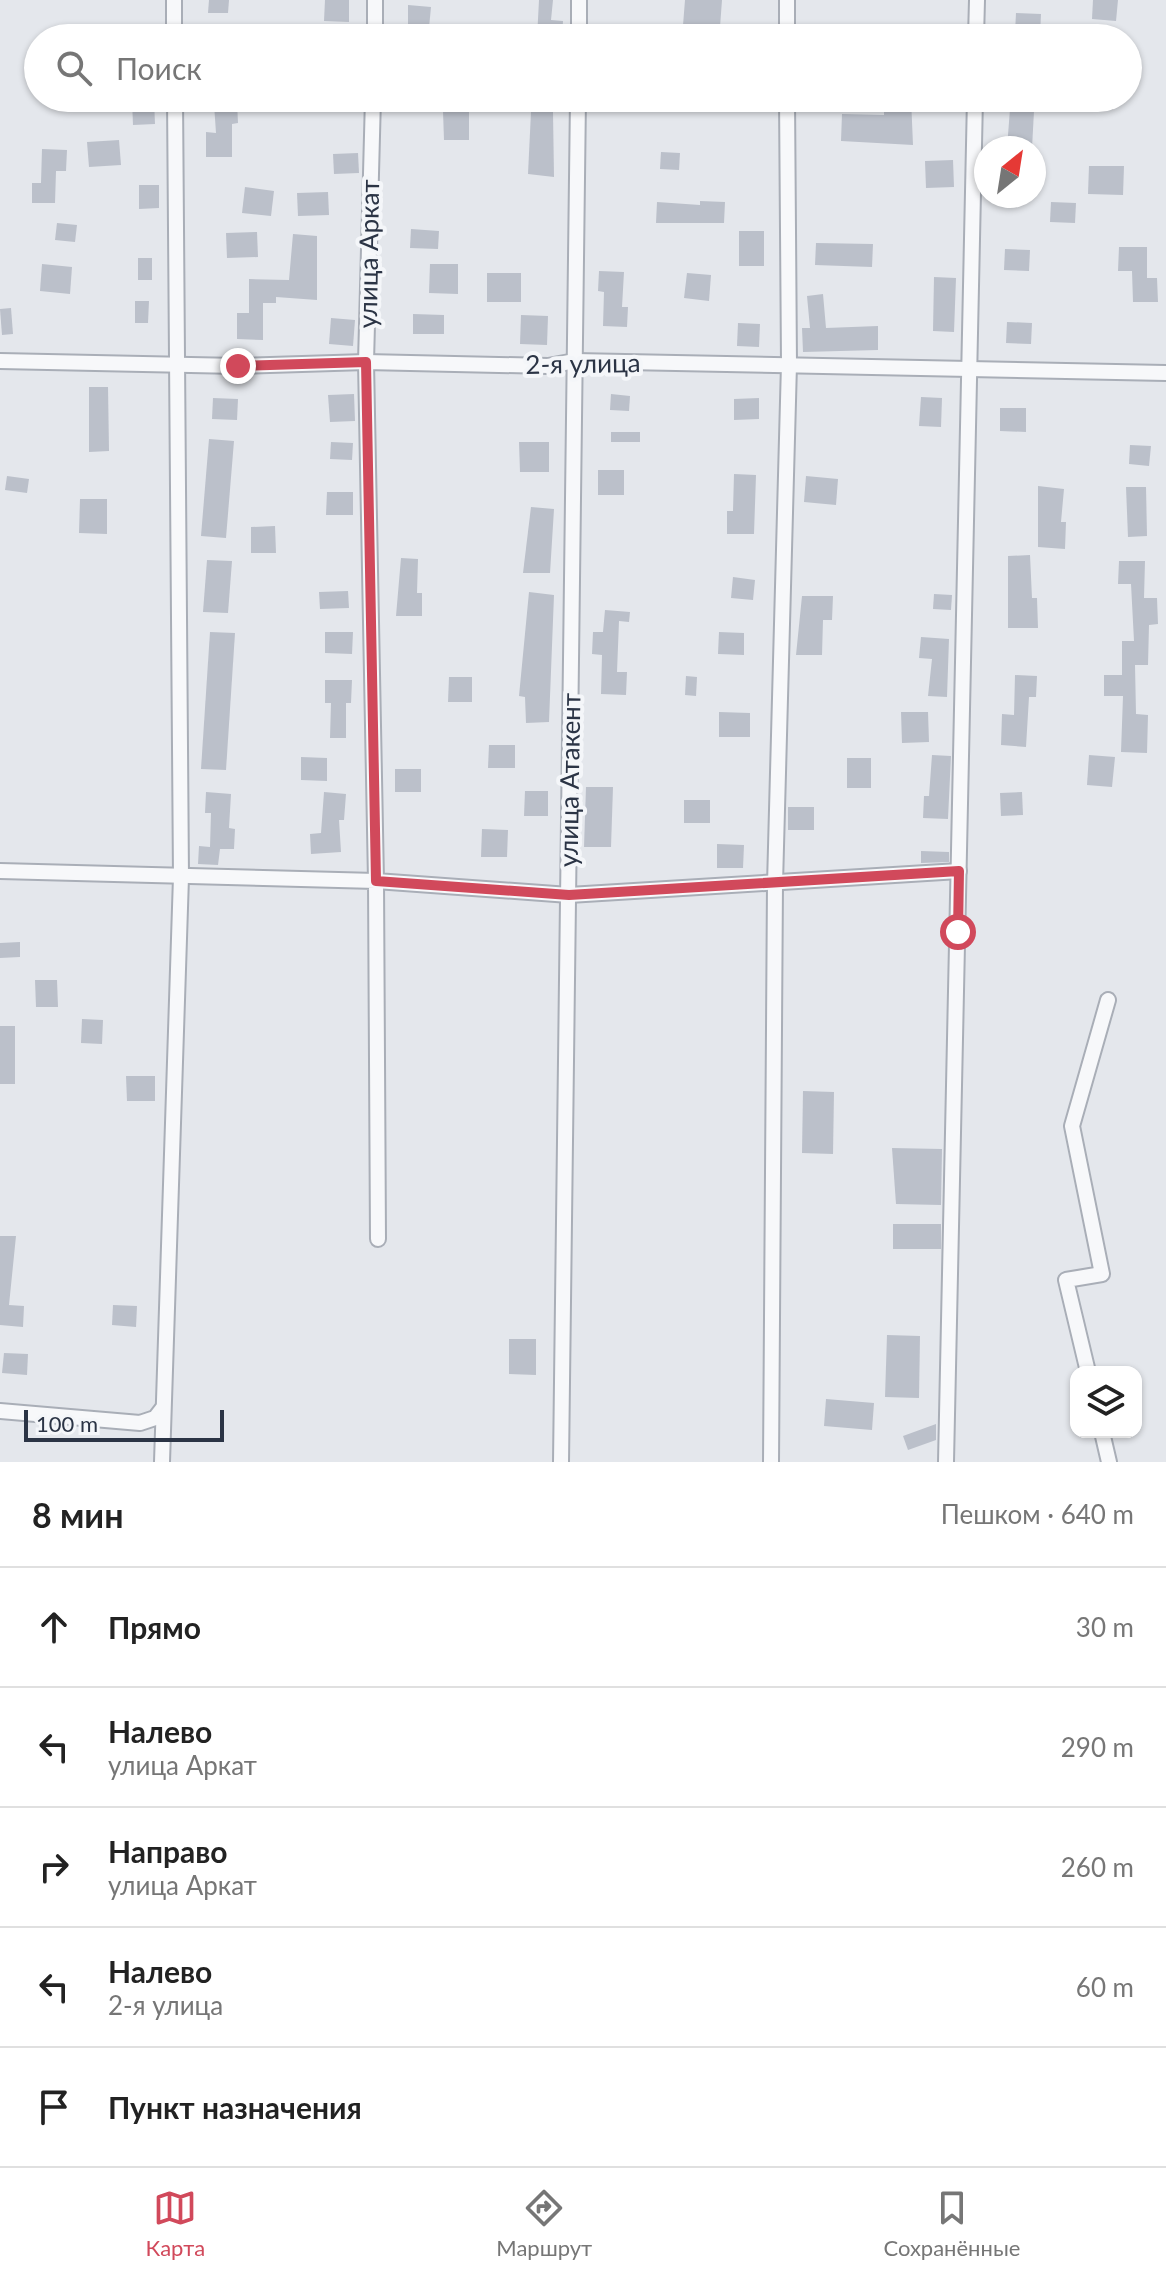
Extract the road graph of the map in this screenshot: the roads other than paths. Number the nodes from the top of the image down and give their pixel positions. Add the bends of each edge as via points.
1 (174, 0) edge
2 (375, 0) edge
3 (579, 0) edge
4 (787, 0) edge
5 (977, 0) edge
6 (174, 24) edge
7 (375, 24) edge
8 (579, 24) edge
9 (787, 24) edge
10 (976, 24) edge
11 (175, 112) edge
12 (373, 112) edge
13 (578, 112) edge
14 (787, 112) edge
15 (975, 112) edge
16 (0, 361) edge
17 (575, 361) junction
18 (178, 362) junction
19 (366, 362) junction
20 (789, 364) junction
21 (969, 367) junction
22 (1166, 373) edge
23 (0, 871) edge
24 (959, 871) junction
25 (181, 877) junction
26 (376, 881) junction
27 (775, 884) junction
28 (569, 895) junction
29 (1108, 1000) dead end
30 (378, 1239) dead end
31 (1087, 1366) edge
32 (162, 1409) junction
33 (0, 1411) edge
34 (1103, 1438) edge
35 (162, 1462) edge
36 (561, 1462) edge
37 (771, 1462) edge
38 (946, 1462) edge
39 (1109, 1462) edge

1 - 6 street
2 - 7 street
3 - 8 street
4 - 9 street
5 - 10 street
11 - 18 street
12 - 19 street, улица Аркат
13 - 17 street, улица Атакент
14 - 20 street
15 - 21 street
16 - 18 street, 2-я улица
17 - 19 street, 2-я улица via 548,366
17 - 20 street, 2-я улица
17 - 28 street, улица Атакент
18 - 19 street, 2-я улица
18 - 25 street
19 - 26 street, улица Аркат
20 - 21 street, 2-я улица
20 - 27 street
21 - 22 street, 2-я улица
21 - 24 street
23 - 25 street
24 - 27 street
24 - 38 street
25 - 26 street
25 - 32 street
26 - 28 street
26 - 30 street, улица Аркат
27 - 28 street
27 - 37 street
28 - 36 street, улица Атакент
29 - 31 street via 1072,1126 1102,1274 1066,1280
32 - 33 street via 140,1423
32 - 35 street
34 - 39 street

